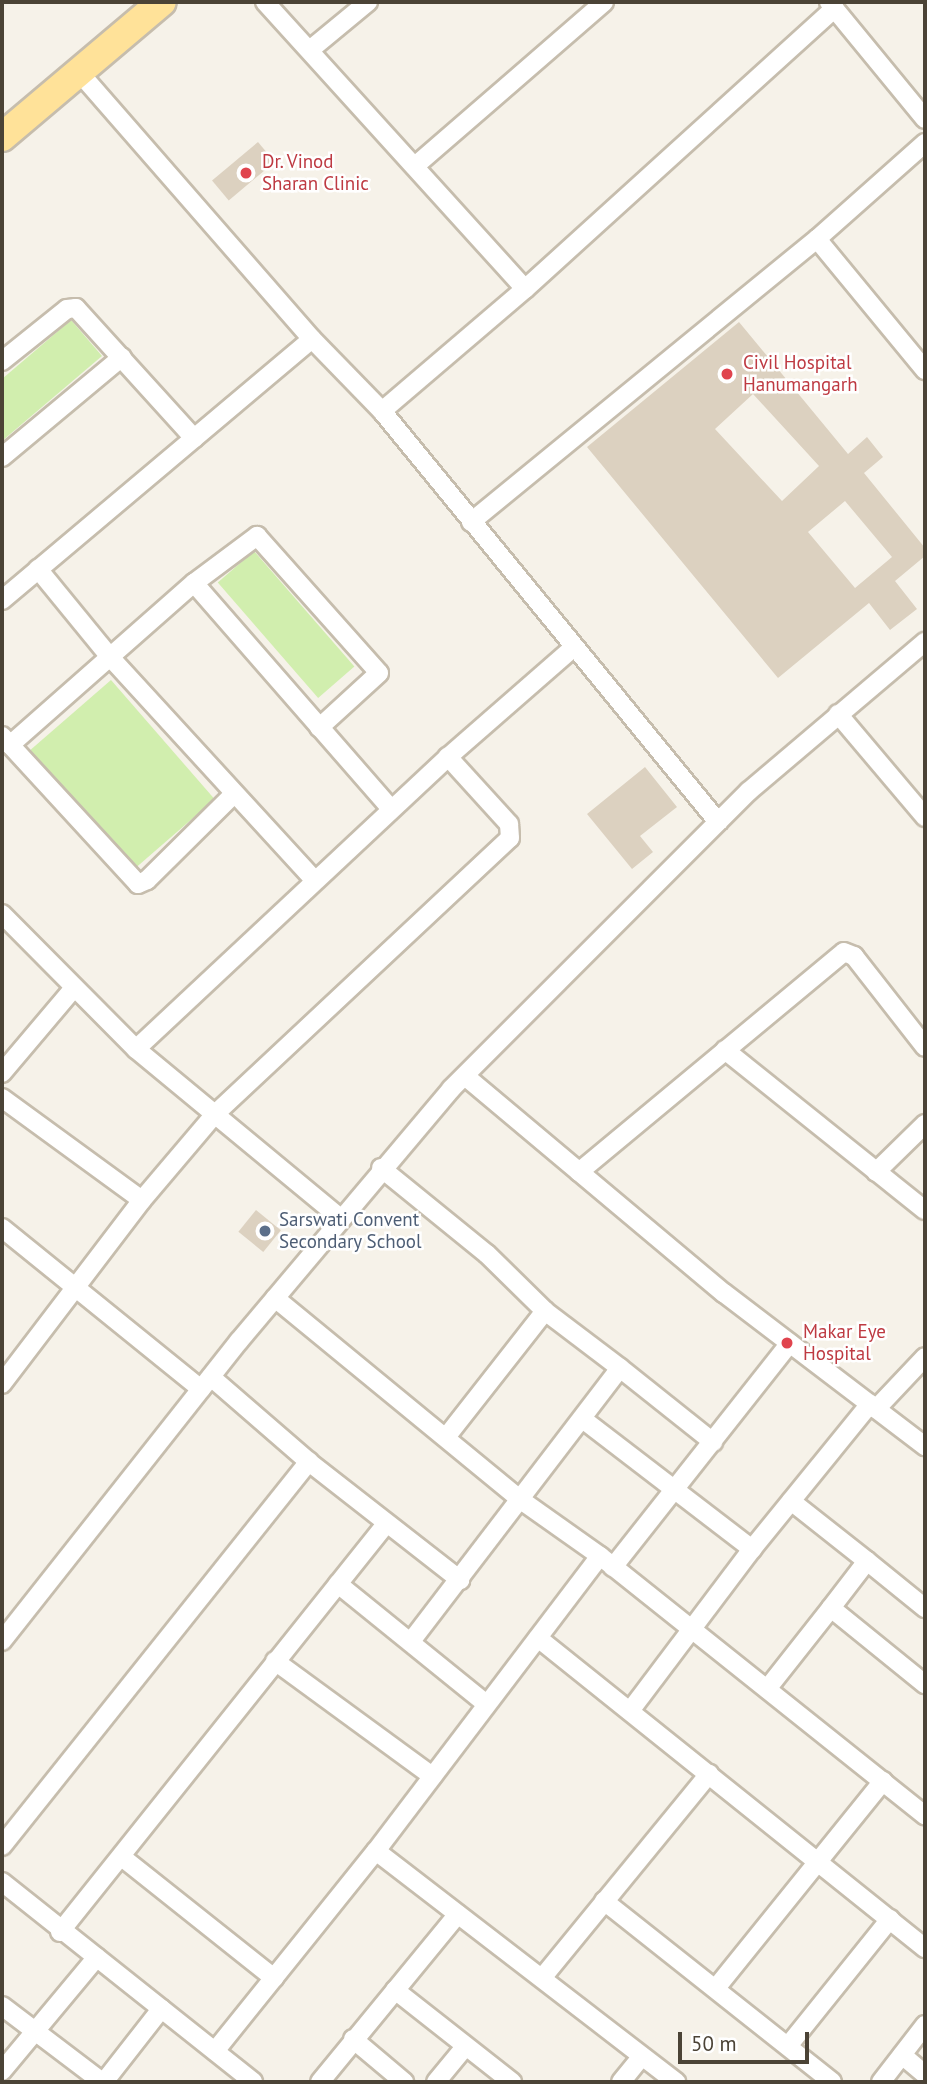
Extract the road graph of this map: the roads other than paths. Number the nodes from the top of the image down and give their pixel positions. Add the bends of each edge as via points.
1 (162, 2) edge
2 (265, 2) edge
3 (368, 2) edge
4 (604, 2) edge
5 (832, 5) edge
6 (311, 49) junction
7 (79, 72) junction
8 (925, 119) edge
9 (2, 137) edge
10 (925, 143) edge
11 (415, 166) junction
12 (817, 239) junction
13 (525, 289) junction
14 (312, 339) junction
15 (122, 357) junction
16 (2, 361) edge
17 (925, 370) edge
18 (382, 411) junction
19 (194, 438) junction
20 (2, 457) edge
21 (471, 522) junction
22 (38, 569) junction
23 (194, 583) junction
24 (2, 600) edge
25 (925, 642) edge
26 (575, 647) junction
27 (110, 657) junction
28 (838, 714) junction
29 (319, 727) junction
30 (6, 741) edge
31 (448, 757) junction
32 (233, 795) junction
33 (391, 809) junction
34 (925, 817) edge
35 (718, 822) junction
36 (314, 880) junction
37 (2, 914) edge
38 (73, 989) junction
39 (925, 1046) edge
40 (135, 1049) junction
41 (725, 1050) junction
42 (2, 1073) edge
43 (465, 1076) junction
44 (2, 1098) edge
45 (214, 1115) junction
46 (925, 1124) edge
47 (382, 1168) junction
48 (579, 1172) junction
49 (876, 1172) junction
50 (142, 1200) junction
51 (925, 1210) edge
52 (340, 1218) junction
53 (5, 1238) edge
54 (76, 1290) junction
55 (275, 1298) junction
56 (545, 1311) junction
57 (790, 1343) junction
58 (925, 1357) edge
59 (620, 1368) junction
60 (4, 1378) edge
61 (206, 1383) junction
62 (873, 1406) junction
63 (584, 1420) junction
64 (447, 1436) junction
65 (713, 1442) junction
66 (925, 1446) edge
67 (309, 1462) junction
68 (676, 1491) junction
69 (521, 1500) junction
70 (791, 1501) junction
71 (386, 1524) junction
72 (751, 1549) junction
73 (607, 1561) junction
74 (867, 1561) junction
75 (460, 1580) junction
76 (338, 1584) junction
77 (831, 1608) junction
78 (925, 1608) edge
79 (692, 1631) junction
80 (538, 1638) junction
81 (412, 1640) junction
82 (2, 1641) edge
83 (275, 1661) junction
84 (925, 1685) edge
85 (767, 1689) junction
86 (486, 1704) junction
87 (630, 1711) junction
88 (709, 1774) junction
89 (432, 1776) junction
90 (883, 1781) junction
91 (925, 1815) edge
92 (2, 1846) edge
93 (376, 1851) junction
94 (123, 1858) junction
95 (816, 1860) junction
96 (2, 1882) edge
97 (604, 1900) junction
98 (458, 1914) junction
99 (890, 1919) junction
100 (60, 1932) junction
101 (925, 1948) edge
102 (97, 1957) junction
103 (274, 1978) junction
104 (542, 1978) junction
105 (716, 1988) junction
106 (395, 1990) junction
107 (2, 2006) edge
108 (162, 2009) junction
109 (925, 2025) edge
110 (33, 2030) junction
111 (354, 2039) junction
112 (788, 2046) junction
113 (465, 2047) junction
114 (215, 2052) junction
115 (902, 2055) junction
116 (642, 2056) junction
117 (2, 2071) edge
118 (925, 2074) edge
119 (103, 2082) edge
120 (253, 2082) edge
121 (320, 2082) edge
122 (404, 2082) edge
123 (436, 2082) edge
124 (512, 2082) edge
125 (621, 2082) edge
126 (676, 2082) edge
127 (832, 2082) edge
128 (881, 2082) edge

1 - 7 main road
2 - 6 street
3 - 6 street
4 - 11 street
5 - 8 street
5 - 13 street
6 - 11 street
7 - 9 main road
7 - 14 street
10 - 12 street
11 - 13 street
12 - 17 street
12 - 21 street
13 - 18 street
14 - 18 street
14 - 19 street
15 - 16 street via 73,307
15 - 19 street
15 - 20 street
18 - 21 street
19 - 22 street
21 - 26 street
22 - 24 street
22 - 27 street
23 - 27 street
23 - 29 street
23 - 29 street via 260,537 378,671 377,678
25 - 28 street
26 - 31 street
26 - 35 street
27 - 30 street
27 - 32 street
28 - 34 street
28 - 35 street
29 - 33 street
30 - 32 street via 138,884
31 - 33 street
31 - 45 street via 509,824 510,838
32 - 36 street
33 - 36 street
35 - 43 street
36 - 40 street
37 - 38 street
38 - 40 street
38 - 42 street
39 - 41 street via 847,952
40 - 45 street
41 - 48 street
41 - 49 street
43 - 47 street
43 - 48 street
44 - 50 street
45 - 50 street
45 - 52 street
46 - 49 street
47 - 52 street
47 - 56 street via 487,1254
48 - 57 street
49 - 51 street
50 - 54 street
52 - 55 street
53 - 54 street
54 - 60 street
54 - 61 street
55 - 61 street
55 - 64 street
56 - 59 street
56 - 64 street
57 - 62 street
57 - 65 street
58 - 62 street
59 - 63 street
59 - 65 street
61 - 67 street
61 - 82 street
62 - 66 street
62 - 70 street
63 - 68 street
63 - 69 street
64 - 69 street
65 - 68 street
67 - 71 street
67 - 92 street
68 - 72 street
68 - 73 street
69 - 73 street
69 - 75 street
70 - 72 street
70 - 74 street
71 - 75 street
71 - 76 street
72 - 79 street
73 - 79 street
73 - 80 street
74 - 77 street
74 - 78 street
75 - 81 street
76 - 81 street
76 - 83 street
77 - 84 street
77 - 85 street
79 - 85 street
79 - 87 street
80 - 86 street
80 - 87 street
81 - 86 street
83 - 89 street
83 - 94 street
85 - 90 street
86 - 89 street
87 - 88 street
88 - 95 street
88 - 97 street
89 - 93 street
90 - 91 street
90 - 95 street
93 - 98 street
93 - 103 street
94 - 100 street
94 - 103 street
95 - 99 street
95 - 105 street
96 - 100 street
97 - 104 street
97 - 105 street
98 - 104 street
98 - 106 street
99 - 101 street
99 - 112 street
100 - 102 street
102 - 108 street
102 - 110 street
103 - 114 street
104 - 116 street
105 - 112 street
106 - 111 street
106 - 113 street
107 - 110 street
108 - 114 street
108 - 119 street
109 - 115 street
110 - 117 street
110 - 119 street
111 - 121 street
111 - 122 street
112 - 127 street
113 - 123 street
113 - 124 street
114 - 120 street
115 - 118 street
115 - 128 street
116 - 125 street
116 - 126 street

